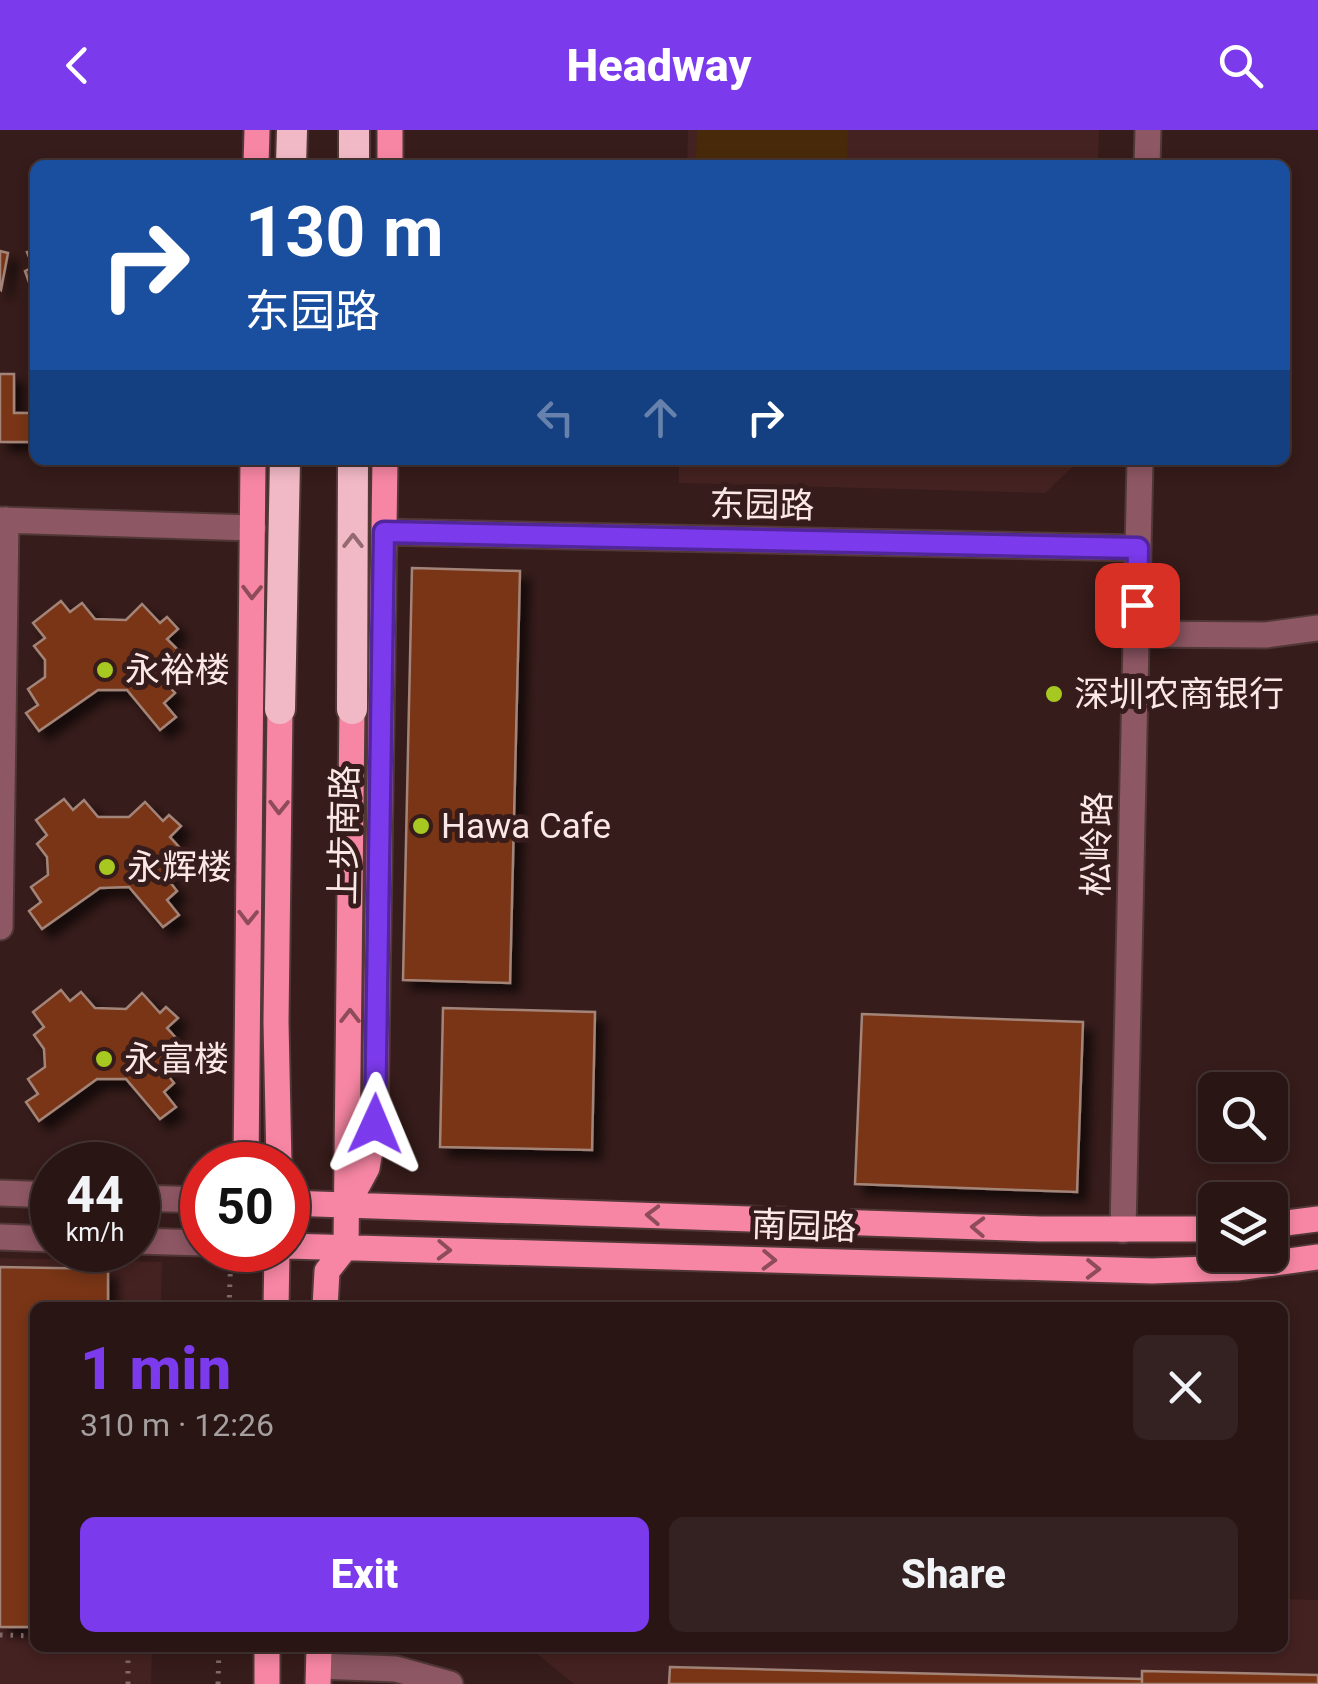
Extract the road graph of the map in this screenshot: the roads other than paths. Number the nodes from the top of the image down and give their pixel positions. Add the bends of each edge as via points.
1 (257, 130) edge
2 (292, 130) edge
3 (354, 130) edge
4 (390, 130) edge
5 (1148, 130) edge
6 (256, 160) edge
7 (291, 160) edge
8 (354, 160) edge
9 (390, 160) edge
10 (1147, 160) edge
11 (253, 465) edge
12 (286, 465) edge
13 (353, 465) edge
14 (385, 465) edge
15 (1140, 465) edge
16 (3, 520) edge
17 (252, 528) junction
18 (384, 532) junction
19 (1138, 548) junction
20 (1318, 628) edge
21 (1136, 634) junction
22 (352, 708) joint
23 (280, 709) joint
24 (0, 927) edge
25 (246, 1142) edge
26 (279, 1142) edge
27 (0, 1193) edge
28 (30, 1194) edge
29 (310, 1203) edge
30 (347, 1205) junction
31 (1318, 1219) edge
32 (1288, 1222) edge
33 (1198, 1229) edge
34 (1123, 1230) junction
35 (0, 1237) edge
36 (30, 1238) edge
37 (310, 1247) edge
38 (346, 1248) junction
39 (1318, 1257) edge
40 (277, 1272) edge
41 (276, 1302) edge
42 (325, 1302) edge
43 (268, 1652) edge
44 (319, 1666) edge
45 (266, 1684) edge
46 (450, 1684) edge

1 - 6 main road
2 - 7 highway
3 - 8 highway
4 - 9 main road
5 - 10 street
11 - 17 main road
12 - 23 highway
22 -> 13 highway
14 - 18 main road, 上步南路
15 - 19 street, 松岭路
16 - 17 street
16 - 24 street
17 -> 25 main road
18 - 19 street, 东园路
18 - 30 main road, 上步南路 via 375,1124 368,1168
19 - 21 street, 松岭路
20 - 21 street via 1266,635
21 - 34 street, 松岭路
30 -> 22 main road, 上步南路
23 -> 26 main road, 上步南路
27 - 28 street
29 - 30 main road, 南园路
34 -> 30 main road, 南园路
30 - 38 main road, 上步南路
31 - 32 main road
33 - 34 main road, 南园路
35 - 36 street
37 - 38 main road, 南园路
38 -> 39 main road, 南园路 via 1152,1270
38 - 42 main road, 上步南路 via 327,1271
40 - 41 main road
43 - 45 main road
44 - 46 street via 396,1669

